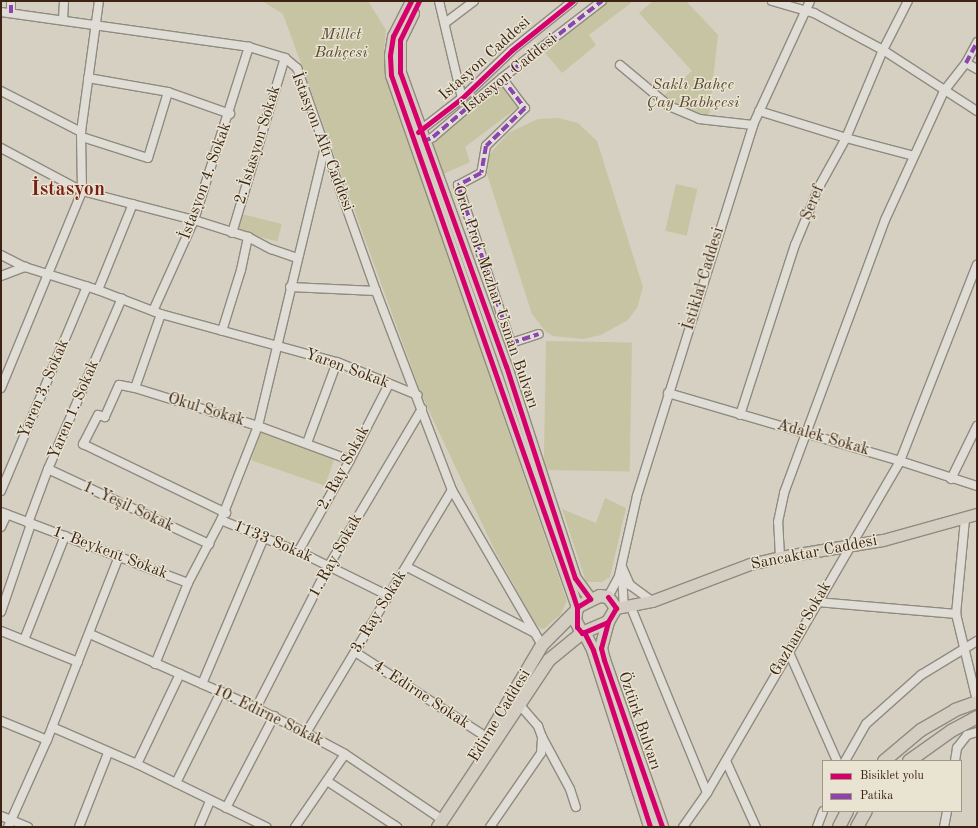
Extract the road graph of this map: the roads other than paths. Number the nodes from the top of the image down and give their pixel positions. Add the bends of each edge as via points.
1 (11, 1) edge
2 (64, 1) edge
3 (100, 1) edge
4 (411, 1) edge
5 (419, 1) edge
6 (439, 1) edge
7 (474, 1) edge
8 (573, 1) edge
9 (602, 1) edge
10 (772, 1) edge
11 (810, 1) edge
12 (908, 1) edge
13 (805, 11) junction
14 (1, 12) edge
15 (11, 13) junction
16 (63, 20) junction
17 (445, 23) junction
18 (96, 24) junction
19 (977, 42) edge
20 (249, 47) junction
21 (883, 50) junction
22 (285, 58) junction
23 (966, 63) junction
24 (620, 64) dead end
25 (977, 69) edge
26 (88, 78) junction
27 (502, 78) junction
28 (1, 91) edge
29 (944, 91) junction
30 (168, 92) junction
31 (462, 98) junction
32 (759, 110) junction
33 (977, 111) edge
34 (230, 114) junction
35 (753, 125) junction
36 (81, 135) junction
37 (420, 138) junction
38 (846, 138) junction
39 (325, 146) junction
40 (1, 148) edge
41 (914, 156) junction
42 (82, 191) junction
43 (133, 204) junction
44 (194, 220) junction
45 (232, 233) junction
46 (248, 237) junction
47 (1, 255) edge
48 (298, 258) junction
49 (977, 265) edge
50 (25, 267) junction
51 (48, 275) junction
52 (1, 276) edge
53 (87, 286) junction
54 (290, 288) junction
55 (98, 290) junction
56 (376, 290) junction
57 (122, 298) junction
58 (153, 311) junction
59 (162, 314) junction
60 (222, 331) junction
61 (539, 334) dead end
62 (276, 346) junction
63 (337, 362) junction
64 (389, 384) junction
65 (1, 388) edge
66 (135, 388) junction
67 (668, 393) junction
68 (417, 395) junction
69 (422, 409) junction
70 (740, 415) junction
71 (258, 426) junction
72 (977, 426) edge
73 (806, 433) junction
74 (307, 443) junction
75 (350, 460) junction
76 (900, 460) junction
77 (48, 469) junction
78 (951, 479) junction
79 (977, 486) edge
80 (452, 490) junction
81 (1, 491) edge
82 (225, 512) junction
83 (4, 513) edge
84 (977, 514) edge
85 (965, 519) junction
86 (221, 520) junction
87 (30, 524) junction
88 (1, 528) edge
89 (65, 536) junction
90 (264, 538) junction
91 (209, 544) junction
92 (848, 547) junction
93 (298, 552) junction
94 (119, 556) junction
95 (780, 557) junction
96 (328, 566) junction
97 (622, 566) junction
98 (407, 567) junction
99 (188, 583) junction
100 (389, 596) junction
101 (608, 597) junction
102 (590, 599) junction
103 (652, 601) junction
104 (817, 602) junction
105 (623, 606) junction
106 (577, 609) junction
107 (1, 612) edge
108 (956, 614) junction
109 (608, 622) junction
110 (1, 630) edge
111 (536, 633) junction
112 (90, 634) junction
113 (585, 636) junction
114 (24, 640) junction
115 (977, 641) edge
116 (542, 645) junction
117 (964, 648) junction
118 (788, 650) junction
119 (355, 652) junction
120 (78, 662) junction
121 (155, 664) junction
122 (180, 674) junction
123 (202, 684) junction
124 (221, 692) junction
125 (977, 701) edge
126 (520, 705) junction
127 (256, 708) junction
128 (274, 716) junction
129 (977, 717) edge
130 (1, 721) edge
131 (52, 727) junction
132 (977, 732) edge
133 (306, 733) junction
134 (542, 737) junction
135 (488, 738) junction
136 (47, 740) junction
137 (108, 753) junction
138 (345, 754) junction
139 (837, 760) edge
140 (846, 760) edge
141 (885, 760) edge
142 (910, 760) edge
143 (955, 760) edge
144 (726, 761) junction
145 (137, 764) junction
146 (327, 781) junction
147 (176, 783) junction
148 (707, 793) junction
149 (210, 801) junction
150 (576, 807) dead end
151 (226, 808) junction
152 (823, 812) edge
153 (846, 812) edge
154 (865, 812) edge
155 (947, 812) edge
156 (1, 816) edge
157 (438, 821) edge
158 (10, 823) edge
159 (28, 827) edge
160 (79, 827) edge
161 (199, 827) edge
162 (266, 827) edge
163 (296, 827) edge
164 (397, 827) edge
165 (429, 827) edge
166 (490, 827) edge
167 (650, 827) edge
168 (662, 827) edge
169 (683, 827) edge
170 (756, 827) edge
171 (817, 827) edge
172 (839, 827) edge
173 (857, 827) edge
174 (944, 827) edge

1 - 15 street
2 - 16 street
3 - 18 street
4 - 37 main road, Ord. Prof. Mazhar Usman Bulvarı via 393,36 391,75
5 - 37 main road, Ord. Prof. Mazhar Usman Bulvarı via 400,40 400,72
6 - 17 street
7 - 17 street
8 - 31 street, Istasyon Caddesi via 512,50
9 - 27 street, İstasyon Caddesi
10 - 13 street
11 - 13 street, İstiklal Caddesi
12 - 21 street, Şeref
13 - 21 street via 814,13
13 - 32 street, İstiklal Caddesi
14 - 15 street, İstasyon Altı Caddesi
15 - 16 street, İstasyon Altı Caddesi
16 - 18 street, İstasyon Altı Caddesi
17 - 31 street
18 - 20 street, İstasyon Altı Caddesi
18 - 26 street
19 - 23 street
20 - 22 street, İstasyon Altı Caddesi
20 - 34 street, İstasyon 4. Sokak
21 - 29 street
21 - 38 street, Şeref
22 - 39 street, İstasyon Altı Caddesi via 297,68
22 - 45 street, 2. İstasyon Sokak
23 - 25 street
23 - 29 street
24 - 35 street via 669,106 699,119
26 - 30 street
26 - 36 street
27 - 37 street, İstasyon Caddesi
27 - 61 street via 525,108 486,146 481,173 458,185 511,343
28 - 36 street
29 - 33 street
29 - 41 street
30 - 34 street
30 - 36 street via 148,158
31 - 37 street, Istasyon Caddesi
32 - 35 street, İstiklal Caddesi
32 - 38 street
34 - 44 street, İstasyon 4. Sokak
35 - 67 street, İstiklal Caddesi
36 - 42 street
37 - 102 main road, Ord. Prof. Mazhar Usman Bulvarı via 506,366 575,578
37 - 106 main road, Ord. Prof. Mazhar Usman Bulvarı
38 - 41 street
38 - 70 street, Şeref via 820,185 795,245
39 - 48 street
39 - 56 street, İstasyon Altı Caddesi
40 - 42 street
41 - 73 street via 885,220
42 - 43 street
42 - 51 street
43 - 44 street
43 - 55 street
44 - 45 street
44 - 58 street, İstasyon 4. Sokak
45 - 46 street
46 - 48 street via 271,250
46 - 60 street via 241,270
47 - 50 street, Yaren Sokak
48 - 54 street
49 - 76 street, Gazhane Sokak
50 - 51 street, Yaren Sokak
50 - 52 street
51 - 53 street, Yaren Sokak
51 - 65 street
53 - 55 street, Yaren Sokak
53 - 81 street, Yaren 3. Sokak
54 - 56 street
54 - 62 street
55 - 57 street, Yaren Sokak
56 - 68 street, İstasyon Altı Caddesi
57 - 58 street, Yaren Sokak
57 - 77 street, Yaren 1. Sokak
58 - 59 street, Yaren Sokak
59 - 60 street, Yaren Sokak
59 - 66 street
60 - 62 street, Yaren Sokak
62 - 63 street, Yaren Sokak
62 - 71 street
63 - 64 street, Yaren Sokak
63 - 74 street
64 - 68 street, Yaren Sokak
64 - 75 street, 2. Ray Sokak
66 - 71 street, Okul Sokak
66 - 82 street, Okul Sokak via 119,385 105,417 98,415 83,444
67 - 70 street, Adalek Sokak
67 - 97 street, İstiklal Caddesi via 637,496
68 - 69 street, İstasyon Altı Caddesi
69 - 80 street, İstasyon Altı Caddesi
69 - 96 street, 1. Ray Sokak
70 - 73 street, Adalek Sokak
71 - 74 street, Okul Sokak
71 - 82 street
72 - 78 street
73 - 76 street, Adalek Sokak
73 - 95 street via 780,508
74 - 75 street, Okul Sokak
75 - 93 street, 2. Ray Sokak
76 - 78 street, Adalek Sokak
76 - 92 street, Gazhane Sokak
77 - 87 street, Yaren 1. Sokak
77 - 91 street, 1. Yeşil Sokak
78 - 79 street, Adalek Sokak
80 - 98 street, 3. Ray Sokak
80 - 111 street, İstasyon Altı Caddesi
82 - 86 street
83 - 87 street, 1. Beykent Sokak
83 - 88 street
84 - 85 main road, Sancaktar Caddesi
85 - 92 main road, Sancaktar Caddesi
85 - 108 street
86 - 90 street, 1133 Sokak
86 - 91 street
87 - 89 street, 1. Beykent Sokak
87 - 107 street, Yaren 1. Sokak
89 - 94 street, 1. Beykent Sokak
89 - 114 street
90 - 93 street, 1133 Sokak
90 - 123 street
91 - 99 street
92 - 95 main road, Sancaktar Caddesi
92 - 104 street, Gazhane Sokak
93 - 96 street, 1133 Sokak
94 - 99 street, 1. Beykent Sokak
94 - 112 street
95 - 103 main road, Sancaktar Caddesi via 750,564
96 - 100 street, 1133 Sokak
96 - 127 street, 1. Ray Sokak
97 - 101 street
97 - 103 street via 630,585
97 - 105 street
98 - 100 street, 3. Ray Sokak
98 - 111 street
99 - 121 street
100 - 119 street, 3. Ray Sokak
101 - 102 highway
101 - 105 highway
102 - 106 highway, Edirne Caddesi
103 - 105 main road, Sancaktar Caddesi
104 - 108 street
104 - 118 street, Gazhane Sokak
105 - 109 highway, Öztürk Bulvarı
105 - 148 street
106 - 113 highway, Öztürk Bulvarı via 577,628
106 - 116 highway, Edirne Caddesi
108 - 117 street
109 - 113 highway
109 - 168 highway, Öztürk Bulvarı via 601,648 604,660
110 - 114 street
111 - 116 street, İstasyon Altı Caddesi
112 - 120 street
112 - 121 street, 10. Edirne Sokak
113 - 126 highway, Edirne Caddesi via 581,640 571,642 549,660
113 - 167 highway, Öztürk Bulvarı via 593,650
114 - 120 street
115 - 117 street
116 - 135 highway, Edirne Caddesi
117 - 125 street
117 - 140 street via 921,675 866,724
118 - 139 street
118 - 144 street, Gazhane Sokak
119 - 133 street, 3. Ray Sokak
119 - 135 street, 4. Edirne Sokak
120 - 131 street
121 - 122 street, 10. Edirne Sokak
122 - 123 street, 10. Edirne Sokak
122 - 145 street
123 - 124 street, 10. Edirne Sokak
124 - 127 street, 10. Edirne Sokak
124 - 147 street
125 - 141 highway via 926,727
126 - 134 street via 538,726
126 - 157 highway, Edirne Caddesi
127 - 128 street, 10. Edirne Sokak
128 - 133 street, 10. Edirne Sokak
128 - 151 street
129 - 142 highway via 951,731
130 - 136 street
131 - 136 street
131 - 137 street
132 - 143 street via 967,735 957,748
133 - 138 street, 10. Edirne Sokak
134 - 150 street via 570,789
134 - 166 street via 541,753
135 - 157 highway, Edirne Caddesi
136 - 158 street
137 - 145 street
137 - 160 street
138 - 146 street
138 - 157 street, 10. Edirne Sokak
144 - 148 street, Gazhane Sokak
144 - 170 street
145 - 147 street
146 - 163 street
146 - 164 street
147 - 149 street
148 - 169 street, Gazhane Sokak
149 - 151 street
149 - 161 street
151 - 162 street
152 - 171 street
153 - 172 highway
154 - 173 highway
155 - 174 street
156 - 158 street
157 - 165 highway, Edirne Caddesi
158 - 159 street

